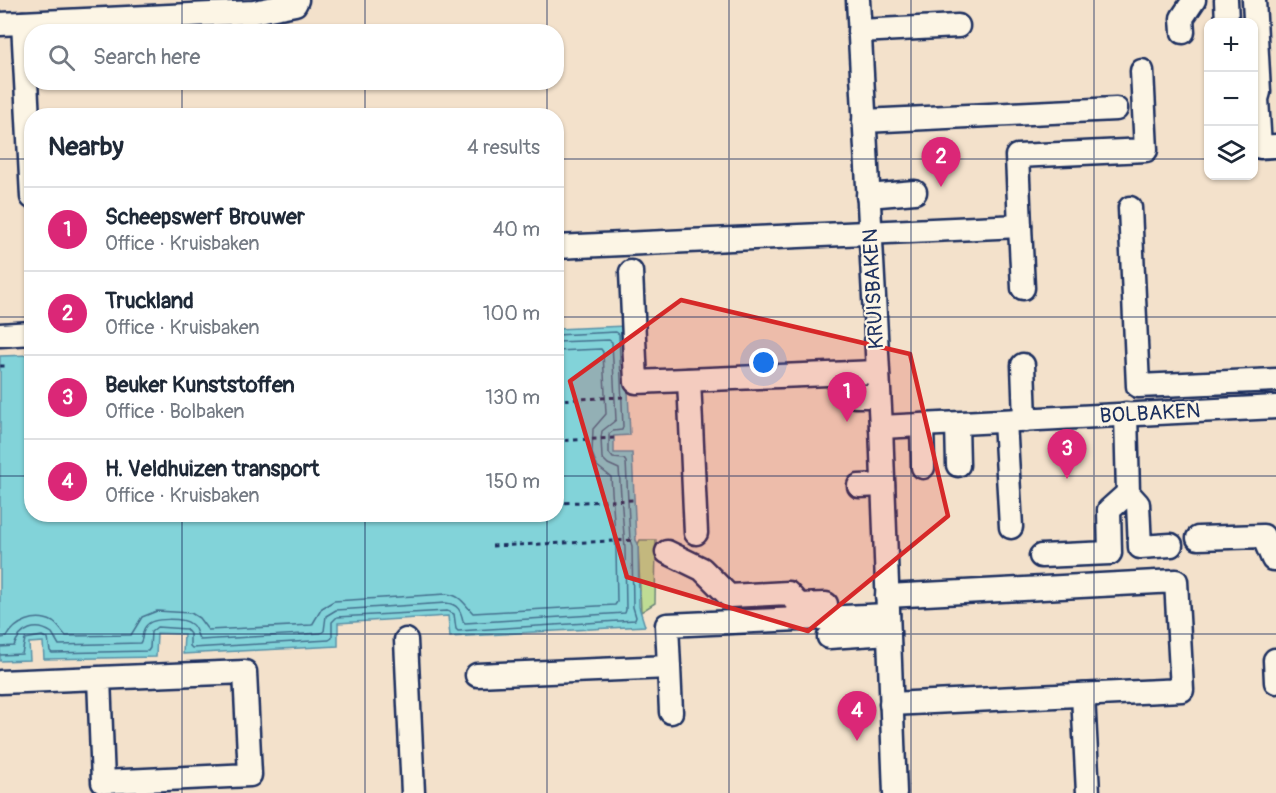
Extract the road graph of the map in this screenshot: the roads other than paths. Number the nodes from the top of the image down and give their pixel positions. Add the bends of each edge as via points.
1 (297, 0) edge
2 (858, 0) edge
3 (1194, 0) edge
4 (1226, 0) edge
5 (1254, 0) edge
6 (1227, 18) edge
7 (23, 23) junction
8 (0, 24) edge
9 (958, 26) dead end
10 (859, 31) junction
11 (1183, 32) dead end
12 (24, 42) edge
13 (1142, 70) dead end
14 (26, 90) edge
15 (27, 108) edge
16 (1116, 109) dead end
17 (864, 121) junction
18 (1276, 146) edge
19 (915, 186) dead end
20 (867, 189) junction
21 (1130, 208) dead end
22 (1020, 226) junction
23 (870, 233) junction
24 (564, 247) edge
25 (631, 273) dead end
26 (1023, 288) dead end
27 (24, 334) edge
28 (0, 335) edge
29 (1023, 365) dead end
30 (877, 372) junction
31 (689, 380) junction
32 (1276, 380) edge
33 (855, 396) dead end
34 (879, 396) junction
35 (1276, 407) edge
36 (1126, 414) junction
37 (1015, 421) junction
38 (957, 424) junction
39 (922, 425) junction
40 (881, 427) junction
41 (958, 465) dead end
42 (924, 467) dead end
43 (883, 485) junction
44 (859, 486) dead end
45 (1128, 493) junction
46 (1011, 527) dead end
47 (696, 533) dead end
48 (1198, 538) dead end
49 (1171, 545) dead end
50 (667, 552) dead end
51 (1041, 556) dead end
52 (1276, 559) edge
53 (888, 611) junction
54 (829, 637) dead end
55 (405, 640) dead end
56 (669, 667) junction
57 (477, 675) dead end
58 (99, 678) junction
59 (0, 682) edge
60 (1083, 694) junction
61 (891, 704) junction
62 (671, 711) dead end
63 (413, 793) edge
64 (895, 793) edge
65 (1088, 793) edge

1 - 7 street via 295,4 254,12
2 - 10 street, KRUISBAKEN
3 - 11 street via 1182,18
4 - 6 street
5 - 18 street via 1260,147
7 - 8 street
7 - 12 street
9 - 10 street
10 - 17 street, KRUISBAKEN
13 - 22 street via 1146,150 1017,156
14 - 15 street
16 - 17 street
17 - 20 street, KRUISBAKEN
19 - 20 street
20 - 23 street, KRUISBAKEN
21 - 32 street via 1138,386
22 - 23 street
22 - 26 street
23 - 24 street
23 - 30 street, KRUISBAKEN
25 - 31 street via 636,382
27 - 28 street
29 - 37 street
30 - 31 street
30 - 34 street, KRUISBAKEN
31 - 47 street
33 - 34 street
34 - 40 street, KRUISBAKEN
35 - 36 street, BOLBAKEN
36 - 37 street, BOLBAKEN
36 - 45 street
37 - 38 street, BOLBAKEN
37 - 46 street
38 - 39 street, BOLBAKEN
38 - 41 street
39 - 40 street, BOLBAKEN
39 - 42 street
40 - 43 street, KRUISBAKEN
43 - 44 street
43 - 53 street, KRUISBAKEN
45 - 49 street via 1138,504 1140,548
45 - 51 street via 1109,510 1110,553
48 - 52 street via 1263,536
50 - 53 street via 702,569 729,596 788,593 799,605
53 - 54 street
53 - 56 street via 667,625
53 - 60 street via 1176,581 1182,690
53 - 61 street, KRUISBAKEN
55 - 63 street
56 - 57 street
56 - 62 street
58 - 58 street via 245,672 250,775 102,782
58 - 59 street
60 - 61 street
60 - 65 street
61 - 64 street, KRUISBAKEN

